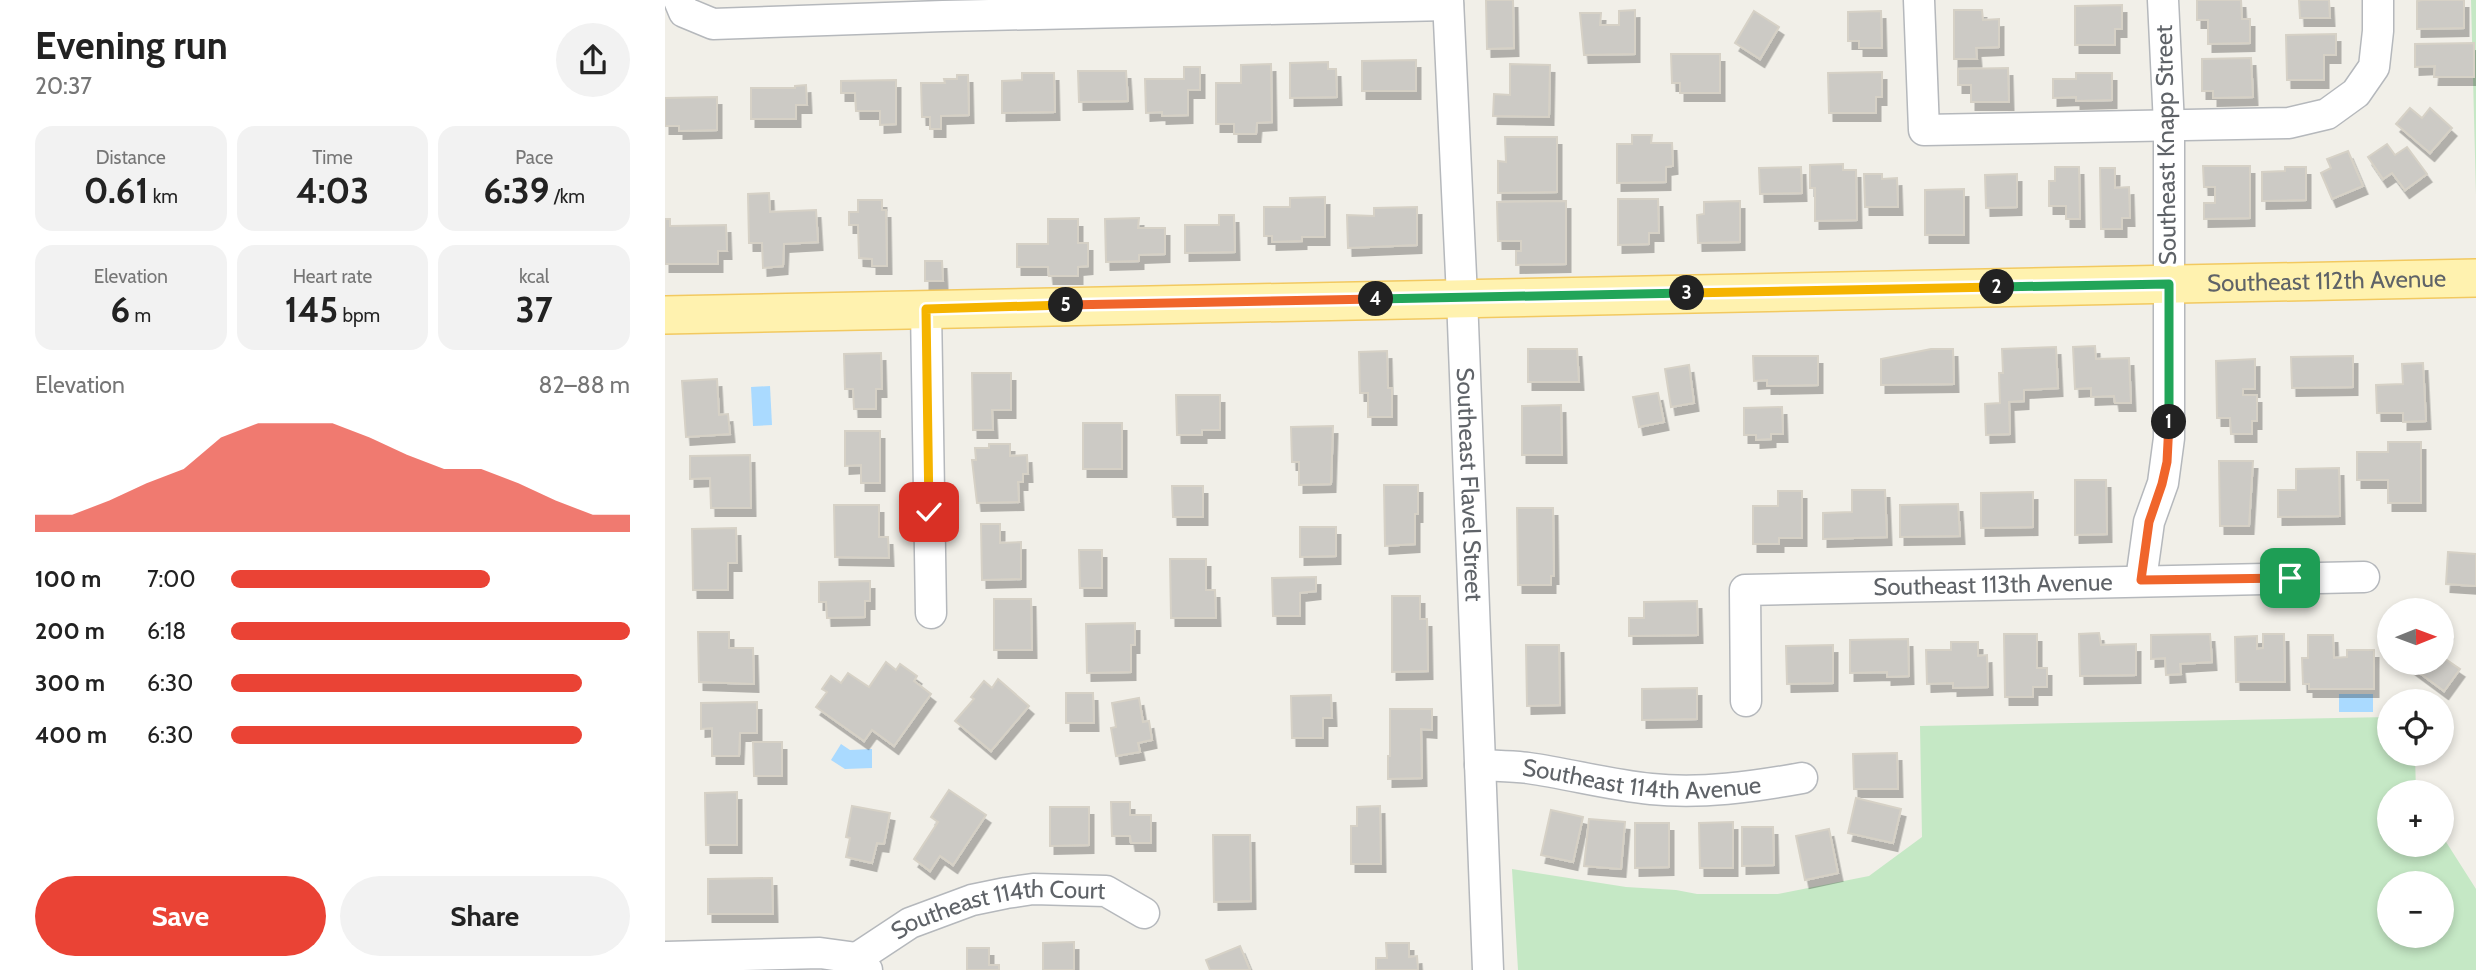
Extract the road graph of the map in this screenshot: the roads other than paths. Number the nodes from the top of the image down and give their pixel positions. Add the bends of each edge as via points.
1 (1919, 0) edge
2 (2163, 0) edge
3 (2378, 0) edge
4 (1448, 2) edge
5 (682, 6) edge
6 (942, 8) edge
7 (2169, 125) junction
8 (2476, 278) edge
9 (2169, 284) junction
10 (1462, 297) junction
11 (926, 309) junction
12 (665, 315) edge
13 (2364, 577) dead end
14 (2141, 580) junction
15 (931, 613) dead end
16 (1746, 701) dead end
17 (1479, 765) junction
18 (1802, 778) dead end
19 (1144, 913) dead end
20 (665, 957) edge
21 (862, 964) edge
22 (1487, 970) edge

1 - 7 street via 1924,131
2 - 7 street, Southeast Knapp Street
3 - 7 street via 2374,66 2356,93 2327,114 2289,123
4 - 6 street
4 - 10 street, Southeast Flavel Street
5 - 6 street via 713,24
7 - 9 street, Southeast Knapp Street
8 - 9 main road, Southeast 112th Avenue
9 - 10 main road, Southeast 112th Avenue
9 - 14 street, Southeast Knapp Street via 2167,462 2149,522
10 - 11 main road, Southeast 112th Avenue
10 - 17 street, Southeast Flavel Street
11 - 12 main road, Southeast 112th Avenue
11 - 15 street
13 - 14 street, Southeast 113th Avenue
14 - 16 street, Southeast 113th Avenue via 1745,590
17 - 18 street, Southeast 114th Avenue via 1528,768 1654,789 1719,789
17 - 22 street, Southeast Flavel Street
19 - 21 street, Southeast 114th Court via 1106,891 1006,893 909,923
20 - 21 street via 820,953

